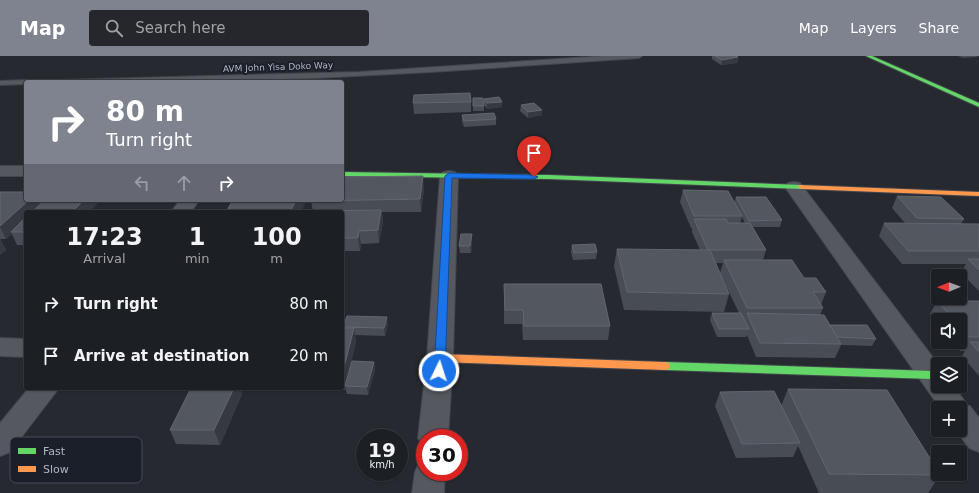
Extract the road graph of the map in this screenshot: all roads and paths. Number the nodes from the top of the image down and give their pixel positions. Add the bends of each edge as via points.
1 (639, 56) edge
2 (868, 56) edge
3 (888, 56) edge
4 (232, 80) edge
5 (24, 82) edge
6 (0, 83) edge
7 (979, 95) edge
8 (979, 105) edge
9 (0, 171) edge
10 (24, 171) edge
11 (344, 174) edge
12 (449, 176) junction
13 (794, 187) junction
14 (979, 194) edge
15 (0, 347) edge
16 (24, 348) edge
17 (440, 358) junction
18 (931, 375) edge
19 (931, 382) edge
20 (43, 390) edge
21 (944, 393) edge
22 (951, 401) edge
23 (967, 424) edge
24 (434, 429) edge
25 (979, 440) edge
26 (0, 444) edge
27 (429, 481) edge
28 (428, 493) edge

1 - 4 lane, AVM John Yisa Doko Way
2 - 8 main road
3 - 7 main road
5 - 6 lane
9 - 10 street
11 - 12 main road
12 - 13 main road via 548,177
12 - 17 street
13 - 14 main road
13 - 18 street
15 - 16 street
17 - 19 main road
17 - 24 street
20 - 26 street
21 - 22 street
23 - 25 street
27 - 28 street

